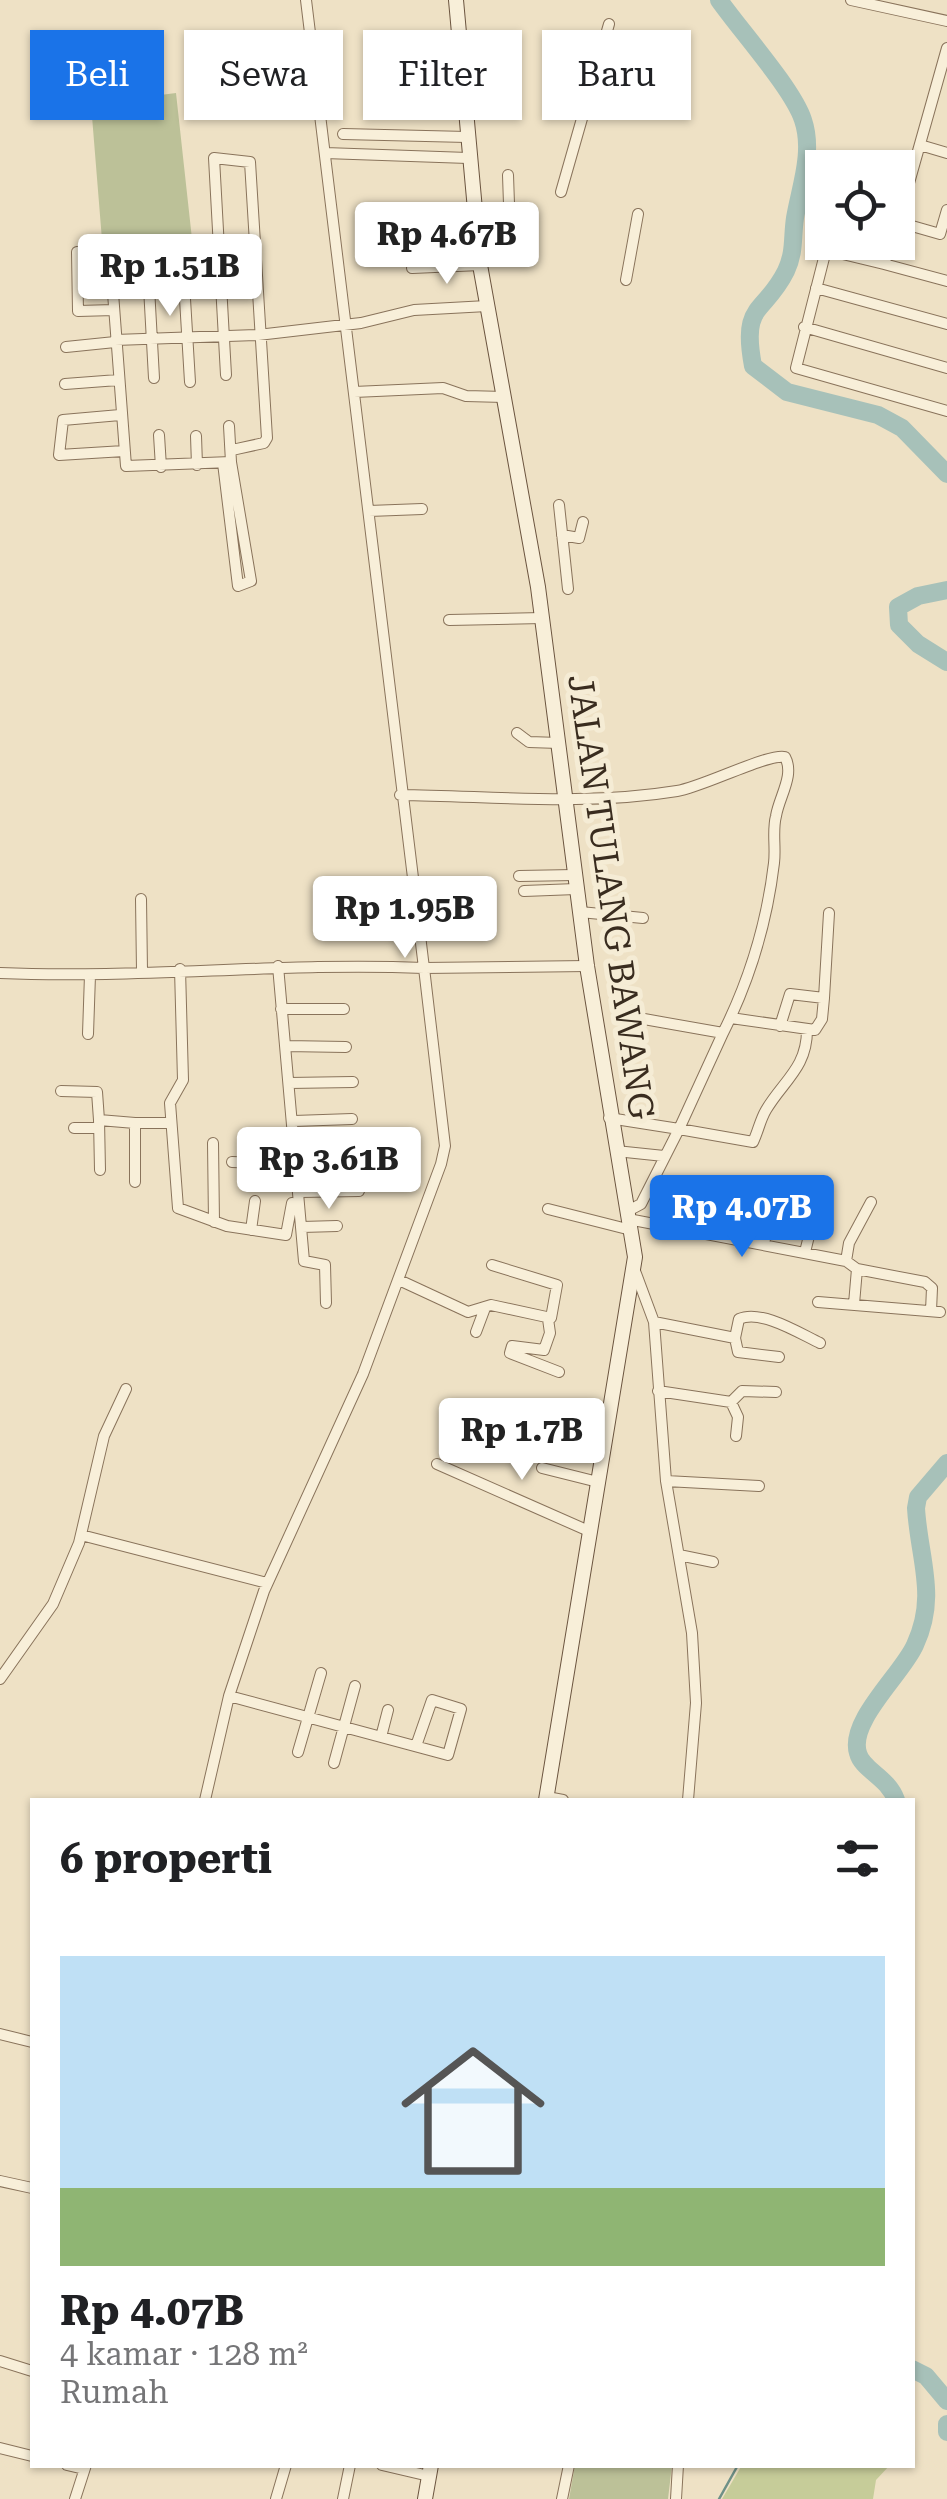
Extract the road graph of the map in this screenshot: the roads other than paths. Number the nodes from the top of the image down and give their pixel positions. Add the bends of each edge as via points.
1 (306, 0) edge
2 (456, 0) edge
3 (851, 0) edge
4 (947, 20) edge
5 (608, 24) dead end
6 (947, 48) edge
7 (945, 64) edge
8 (933, 104) junction
9 (947, 108) edge
10 (344, 134) dead end
11 (467, 136) junction
12 (920, 144) junction
13 (325, 153) junction
14 (947, 153) edge
15 (468, 158) junction
16 (508, 176) dead end
17 (560, 192) dead end
18 (510, 204) dead end
19 (947, 210) edge
20 (638, 214) dead end
21 (944, 235) edge
22 (885, 260) edge
23 (884, 264) junction
24 (480, 265) junction
25 (412, 268) dead end
26 (626, 280) dead end
27 (947, 281) edge
28 (816, 288) junction
29 (487, 306) junction
30 (114, 310) junction
31 (64, 312) dead end
32 (78, 312) junction
33 (342, 324) junction
34 (947, 324) edge
35 (804, 327) junction
36 (258, 334) junction
37 (224, 335) junction
38 (151, 338) junction
39 (188, 338) junction
40 (115, 341) junction
41 (66, 347) dead end
42 (947, 368) edge
43 (226, 376) dead end
44 (154, 378) dead end
45 (118, 380) junction
46 (190, 382) dead end
47 (64, 384) dead end
48 (354, 392) junction
49 (504, 397) junction
50 (947, 412) edge
51 (120, 415) junction
52 (229, 426) dead end
53 (159, 435) dead end
54 (196, 436) dead end
55 (124, 451) junction
56 (229, 458) junction
57 (198, 465) junction
58 (161, 467) junction
59 (559, 504) dead end
60 (422, 510) dead end
61 (369, 511) junction
62 (583, 522) dead end
63 (562, 535) junction
64 (568, 589) dead end
65 (542, 618) junction
66 (449, 620) dead end
67 (517, 732) dead end
68 (559, 743) junction
69 (400, 795) junction
70 (565, 800) junction
71 (519, 876) dead end
72 (575, 882) junction
73 (524, 891) dead end
74 (141, 899) dead end
75 (580, 912) junction
76 (830, 912) dead end
77 (643, 918) dead end
78 (278, 966) junction
79 (587, 966) junction
80 (424, 968) junction
81 (180, 969) junction
82 (142, 971) junction
83 (0, 973) edge
84 (90, 976) junction
85 (824, 998) junction
86 (282, 1009) junction
87 (344, 1009) dead end
88 (731, 1018) junction
89 (644, 1019) dead end
90 (780, 1026) junction
91 (807, 1030) junction
92 (88, 1034) dead end
93 (723, 1034) junction
94 (286, 1046) junction
95 (346, 1047) dead end
96 (353, 1082) dead end
97 (289, 1083) junction
98 (61, 1091) dead end
99 (610, 1118) junction
100 (352, 1119) dead end
101 (294, 1121) junction
102 (135, 1123) junction
103 (170, 1123) junction
104 (99, 1124) junction
105 (74, 1128) dead end
106 (678, 1129) junction
107 (214, 1143) dead end
108 (616, 1151) junction
109 (364, 1155) dead end
110 (664, 1156) junction
111 (297, 1161) junction
112 (232, 1162) dead end
113 (100, 1170) dead end
114 (135, 1182) dead end
115 (299, 1192) junction
116 (359, 1192) dead end
117 (256, 1201) dead end
118 (728, 1202) dead end
119 (870, 1202) dead end
120 (292, 1204) dead end
121 (771, 1206) dead end
122 (548, 1209) dead end
123 (628, 1220) junction
124 (214, 1222) junction
125 (812, 1224) dead end
126 (337, 1226) dead end
127 (302, 1227) junction
128 (252, 1230) junction
129 (722, 1236) junction
130 (764, 1244) junction
131 (805, 1252) junction
132 (846, 1261) junction
133 (492, 1265) dead end
134 (856, 1269) junction
135 (636, 1271) junction
136 (399, 1280) junction
137 (326, 1302) dead end
138 (818, 1302) dead end
139 (854, 1304) junction
140 (486, 1307) junction
141 (548, 1319) junction
142 (654, 1322) junction
143 (476, 1332) dead end
144 (735, 1338) junction
145 (820, 1343) dead end
146 (544, 1350) junction
147 (779, 1357) dead end
148 (542, 1364) junction
149 (559, 1372) dead end
150 (126, 1389) dead end
151 (658, 1391) junction
152 (776, 1392) dead end
153 (731, 1402) junction
154 (736, 1436) dead end
155 (438, 1464) dead end
156 (542, 1468) dead end
157 (666, 1481) junction
158 (598, 1482) junction
159 (760, 1486) dead end
160 (591, 1532) junction
161 (81, 1535) junction
162 (680, 1555) junction
163 (713, 1562) dead end
164 (267, 1583) junction
165 (321, 1672) dead end
166 (0, 1678) edge
167 (355, 1686) dead end
168 (229, 1696) junction
169 (388, 1710) dead end
170 (308, 1718) junction
171 (344, 1727) junction
172 (381, 1737) junction
173 (416, 1746) junction
174 (298, 1752) dead end
175 (451, 1754) junction
176 (334, 1763) dead end
177 (446, 1766) dead end
178 (205, 1798) edge
179 (546, 1798) edge
180 (688, 1798) edge
181 (0, 2034) edge
182 (30, 2042) edge
183 (0, 2182) edge
184 (30, 2188) edge
185 (0, 2361) edge
186 (30, 2370) edge
187 (0, 2448) edge
188 (30, 2456) edge
189 (85, 2468) edge
190 (285, 2468) edge
191 (349, 2468) edge
192 (569, 2468) edge
193 (678, 2468) edge
194 (430, 2470) edge
195 (75, 2499) edge
196 (276, 2499) edge
197 (343, 2499) edge
198 (425, 2499) edge
199 (562, 2499) edge
200 (676, 2499) edge

1 - 13 street
2 - 11 street, JALAN TULANG BAWANG
3 - 4 street
5 - 17 street
6 - 7 street
7 - 8 street
8 - 9 street
8 - 12 street
10 - 11 street
11 - 15 street, JALAN TULANG BAWANG
12 - 14 street
12 - 21 street via 898,222
13 - 15 street
13 - 33 street
15 - 24 street, JALAN TULANG BAWANG
16 - 18 street
19 - 21 street
20 - 26 street
22 - 23 street
23 - 27 street
23 - 28 street via 826,250
24 - 25 street
24 - 29 street, JALAN TULANG BAWANG
28 - 34 street
28 - 35 street
29 - 33 street via 414,310
29 - 49 street, JALAN TULANG BAWANG
30 - 32 street
30 - 32 street via 110,253 77,252
30 - 40 street
31 - 32 street
33 - 36 street
33 - 48 street
35 - 42 street
35 - 50 street via 800,371
36 - 37 street
36 - 37 street via 250,162 214,158
36 - 56 street via 267,438
37 - 39 street
37 - 43 street
38 - 39 street
38 - 39 street via 147,251 177,247
38 - 40 street
38 - 44 street
39 - 46 street
40 - 41 street
40 - 45 street
45 - 47 street
45 - 51 street
48 - 49 street via 443,388
48 - 61 street
49 - 65 street, JALAN TULANG BAWANG
51 - 55 street
51 - 55 street via 63,420 59,455
52 - 56 street
53 - 58 street
54 - 57 street
55 - 58 street via 126,466
56 - 56 street via 238,586 250,581
56 - 57 street
57 - 58 street
59 - 63 street
60 - 61 street
61 - 69 street
62 - 63 street via 579,538
63 - 64 street
65 - 66 street
65 - 68 street, JALAN TULANG BAWANG
67 - 68 street via 529,742
68 - 70 street, JALAN TULANG BAWANG
69 - 70 street
69 - 80 street
70 - 72 street, JALAN TULANG BAWANG
70 - 88 street via 685,790 772,756 785,757 789,769 776,814 774,865 748,982
71 - 72 street
72 - 73 street
72 - 75 street, JALAN TULANG BAWANG
74 - 82 street
75 - 77 street
75 - 79 street, JALAN TULANG BAWANG
76 - 85 street
78 - 80 street
78 - 81 street
78 - 86 street
79 - 80 street
79 - 99 street, JALAN TULANG BAWANG
80 - 136 street via 444,1146
81 - 82 street
81 - 103 street via 184,1080 170,1098
82 - 84 street
83 - 84 street
84 - 92 street
85 - 90 street via 790,994
85 - 91 street via 820,1027
86 - 87 street
86 - 94 street
88 - 90 street
88 - 93 street
89 - 93 street
90 - 91 street
91 - 106 street via 803,1058 765,1111 753,1142
93 - 106 street
94 - 95 street
94 - 97 street
96 - 97 street
97 - 101 street
98 - 104 street via 97,1092
99 - 106 street
99 - 108 street, JALAN TULANG BAWANG
100 - 101 street
101 - 111 street
102 - 103 street
102 - 104 street
102 - 114 street
103 - 124 street via 178,1208
104 - 105 street
104 - 113 street
106 - 110 street
107 - 124 street
108 - 110 street
108 - 123 street, JALAN TULANG BAWANG
109 - 111 street
110 - 123 street
111 - 112 street
111 - 115 street
115 - 116 street
115 - 127 street
117 - 128 street
118 - 129 street
119 - 132 street
120 - 128 street via 286,1235
121 - 130 street
122 - 123 street
123 - 129 street
123 - 135 street, JALAN TULANG BAWANG
124 - 128 street
125 - 131 street
126 - 127 street
127 - 137 street via 304,1261 325,1264
129 - 130 street
130 - 131 street
131 - 132 street
132 - 134 street
133 - 141 street via 557,1285
134 - 139 street
134 - 139 street via 925,1282 936,1312
135 - 142 street
135 - 158 street, JALAN TULANG BAWANG
136 - 140 street via 468,1312
136 - 164 street
138 - 139 street
140 - 141 street
140 - 143 street
141 - 146 street
142 - 144 street
142 - 151 street
144 - 145 street via 746,1316
144 - 147 street via 738,1352
146 - 148 street
146 - 148 street via 512,1346 510,1352
148 - 149 street
150 - 161 street via 104,1436
151 - 153 street
151 - 157 street
152 - 153 street via 742,1391
153 - 154 street
155 - 160 street
156 - 158 street
157 - 159 street
157 - 162 street
158 - 160 street, JALAN TULANG BAWANG
160 - 179 street, JALAN TULANG BAWANG
161 - 164 street
161 - 166 street via 53,1604
162 - 163 street
162 - 180 street via 696,1703
164 - 168 street
165 - 170 street
167 - 171 street
168 - 170 street
168 - 178 street
169 - 172 street
170 - 171 street
170 - 174 street
171 - 172 street
171 - 176 street
172 - 173 street
173 - 175 street
173 - 175 street via 429,1705 438,1699 462,1711
175 - 177 street
181 - 182 street
183 - 184 street
185 - 186 street
187 - 188 street
189 - 195 street
190 - 196 street
191 - 197 street
192 - 199 street
193 - 200 street
194 - 198 street

